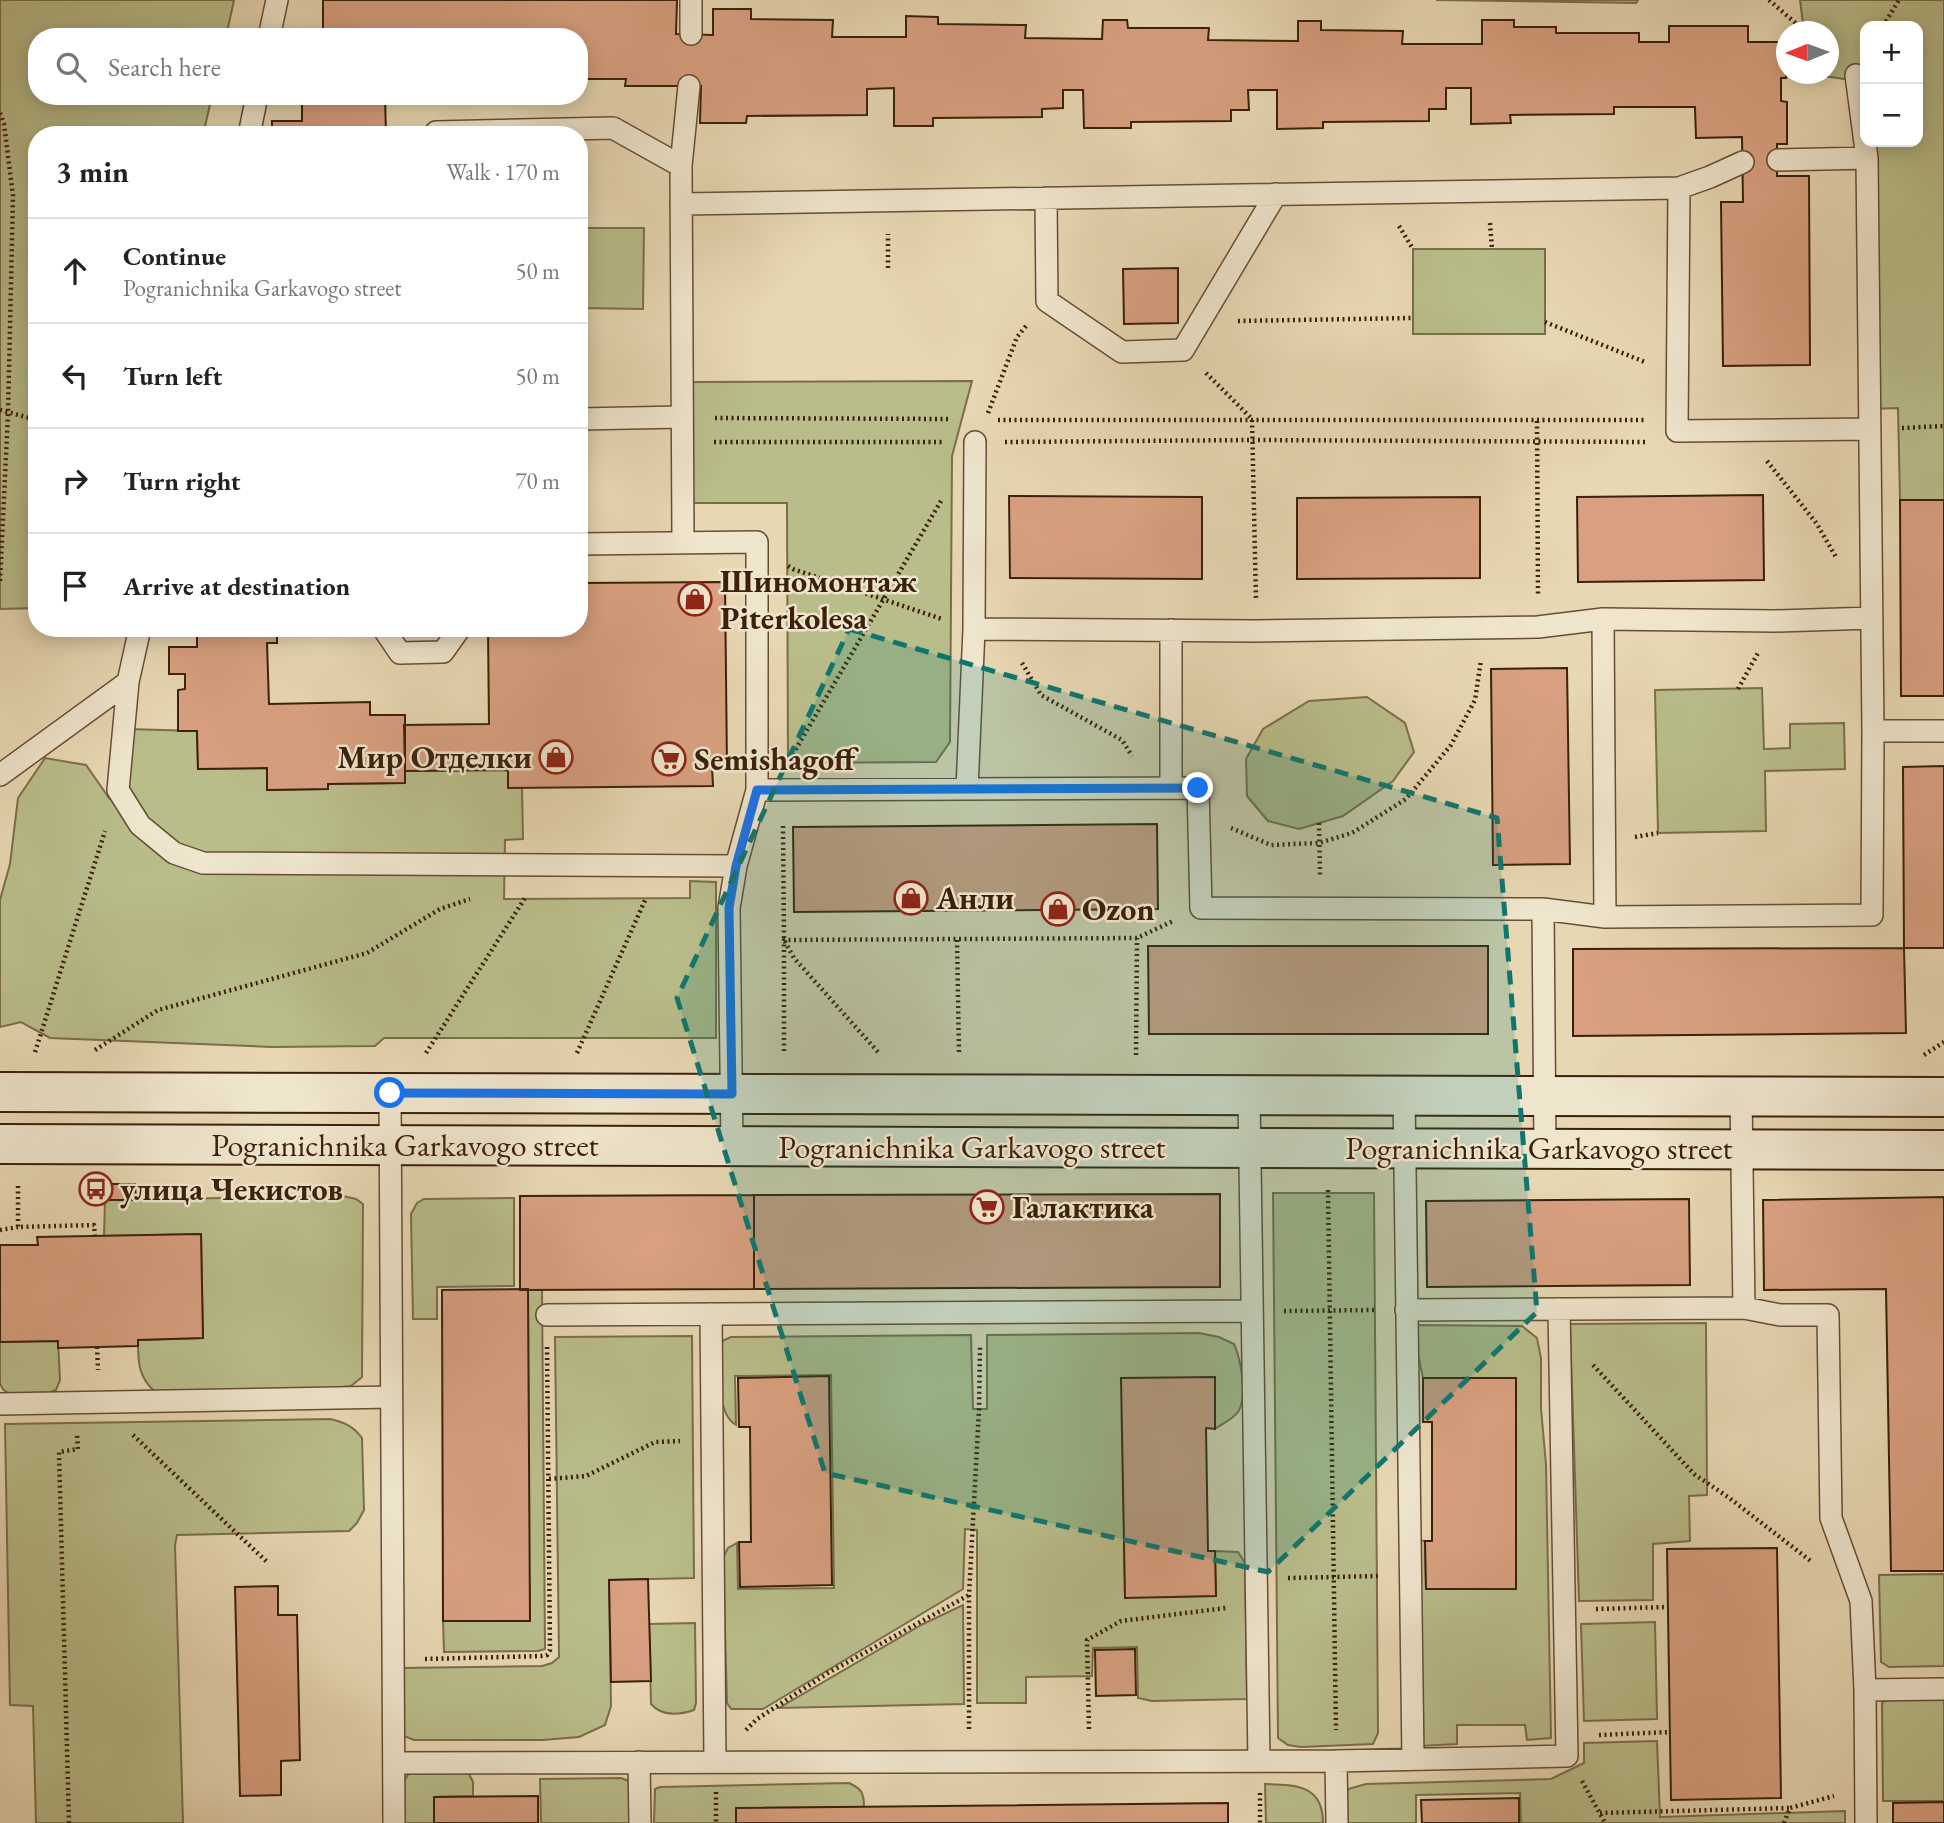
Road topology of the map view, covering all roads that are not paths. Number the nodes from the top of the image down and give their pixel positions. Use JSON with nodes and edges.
{"nodes":[{"id":1,"x":277,"y":0,"type":"edge"},
{"id":2,"x":691,"y":0,"type":"edge"},
{"id":3,"x":272,"y":28,"type":"edge"},
{"id":4,"x":691,"y":34,"type":"dead end"},
{"id":5,"x":1856,"y":75,"type":"dead end"},
{"id":6,"x":689,"y":86,"type":"dead end"},
{"id":7,"x":255,"y":105,"type":"edge"},
{"id":8,"x":250,"y":126,"type":"edge"},
{"id":9,"x":588,"y":129,"type":"edge"},
{"id":10,"x":1867,"y":158,"type":"junction"},
{"id":11,"x":1778,"y":160,"type":"dead end"},
{"id":12,"x":1742,"y":162,"type":"dead end"},
{"id":13,"x":681,"y":166,"type":"junction"},
{"id":14,"x":1679,"y":188,"type":"junction"},
{"id":15,"x":1276,"y":194,"type":"junction"},
{"id":16,"x":1046,"y":198,"type":"junction"},
{"id":17,"x":681,"y":204,"type":"junction"},
{"id":18,"x":682,"y":417,"type":"junction"},
{"id":19,"x":588,"y":419,"type":"edge"},
{"id":20,"x":1870,"y":429,"type":"junction"},
{"id":21,"x":975,"y":442,"type":"road end"},
{"id":22,"x":683,"y":543,"type":"junction"},
{"id":23,"x":588,"y":544,"type":"edge"},
{"id":24,"x":1872,"y":618,"type":"junction"},
{"id":25,"x":1603,"y":619,"type":"junction"},
{"id":26,"x":974,"y":629,"type":"junction"},
{"id":27,"x":1171,"y":630,"type":"junction"},
{"id":28,"x":138,"y":637,"type":"edge"},
{"id":29,"x":389,"y":637,"type":"edge"},
{"id":30,"x":454,"y":637,"type":"edge"},
{"id":31,"x":128,"y":682,"type":"junction"},
{"id":32,"x":1873,"y":731,"type":"junction"},
{"id":33,"x":1944,"y":731,"type":"edge"},
{"id":34,"x":0,"y":775,"type":"edge"},
{"id":35,"x":1162,"y":788,"type":"junction"},
{"id":36,"x":967,"y":789,"type":"junction"},
{"id":37,"x":757,"y":790,"type":"junction"},
{"id":38,"x":736,"y":866,"type":"junction"},
{"id":39,"x":1543,"y":909,"type":"junction"},
{"id":40,"x":1605,"y":917,"type":"junction"},
{"id":41,"x":0,"y":1092,"type":"edge"},
{"id":42,"x":390,"y":1093,"type":"junction"},
{"id":43,"x":732,"y":1094,"type":"junction"},
{"id":44,"x":1249,"y":1096,"type":"junction"},
{"id":45,"x":1404,"y":1096,"type":"junction"},
{"id":46,"x":1545,"y":1096,"type":"junction"},
{"id":47,"x":1741,"y":1097,"type":"junction"},
{"id":48,"x":1944,"y":1097,"type":"edge"},
{"id":49,"x":0,"y":1144,"type":"edge"},
{"id":50,"x":389,"y":1145,"type":"junction"},
{"id":51,"x":732,"y":1146,"type":"junction"},
{"id":52,"x":1249,"y":1148,"type":"junction"},
{"id":53,"x":1403,"y":1148,"type":"junction"},
{"id":54,"x":1545,"y":1149,"type":"junction"},
{"id":55,"x":1743,"y":1149,"type":"junction"},
{"id":56,"x":1944,"y":1150,"type":"edge"},
{"id":57,"x":1744,"y":1308,"type":"junction"},
{"id":58,"x":1559,"y":1309,"type":"junction"},
{"id":59,"x":1406,"y":1310,"type":"junction"},
{"id":60,"x":1251,"y":1311,"type":"junction"},
{"id":61,"x":711,"y":1314,"type":"junction"},
{"id":62,"x":547,"y":1315,"type":"road end"},
{"id":63,"x":391,"y":1397,"type":"junction"},
{"id":64,"x":0,"y":1404,"type":"edge"},
{"id":65,"x":1944,"y":1689,"type":"edge"},
{"id":66,"x":1865,"y":1690,"type":"junction"},
{"id":67,"x":1413,"y":1759,"type":"junction"},
{"id":68,"x":1259,"y":1761,"type":"junction"},
{"id":69,"x":1336,"y":1761,"type":"junction"},
{"id":70,"x":639,"y":1762,"type":"junction"},
{"id":71,"x":715,"y":1762,"type":"junction"},
{"id":72,"x":394,"y":1763,"type":"junction"},
{"id":73,"x":394,"y":1823,"type":"edge"},
{"id":74,"x":640,"y":1823,"type":"edge"},
{"id":75,"x":1337,"y":1823,"type":"edge"},
{"id":76,"x":1866,"y":1823,"type":"edge"}],
"edges":[{"from":1,"to":3,"type":"lane"},
{"from":2,"to":4,"type":"lane"},
{"from":5,"to":10,"type":"lane"},
{"from":6,"to":13,"type":"lane"},
{"from":7,"to":8,"type":"lane"},
{"from":9,"to":13,"type":"lane"},
{"from":10,"to":11,"type":"lane"},
{"from":10,"to":20,"type":"lane"},
{"from":12,"to":14,"type":"lane"},
{"from":13,"to":17,"type":"lane"},
{"from":14,"to":15,"type":"lane"},
{"from":14,"to":20,"type":"lane"},
{"from":15,"to":16,"type":"lane"},
{"from":15,"to":16,"type":"lane"},
{"from":16,"to":17,"type":"lane"},
{"from":17,"to":18,"type":"lane"},
{"from":18,"to":19,"type":"lane"},
{"from":18,"to":22,"type":"lane"},
{"from":20,"to":24,"type":"lane"},
{"from":21,"to":26,"type":"lane"},
{"from":22,"to":23,"type":"lane"},
{"from":22,"to":37,"type":"lane"},
{"from":24,"to":25,"type":"lane"},
{"from":24,"to":32,"type":"lane"},
{"from":25,"to":27,"type":"lane"},
{"from":25,"to":40,"type":"lane"},
{"from":26,"to":27,"type":"lane"},
{"from":26,"to":36,"type":"lane"},
{"from":27,"to":35,"type":"lane"},
{"from":28,"to":31,"type":"lane"},
{"from":29,"to":30,"type":"lane"},
{"from":31,"to":34,"type":"lane"},
{"from":31,"to":38,"type":"lane"},
{"from":32,"to":33,"type":"lane"},
{"from":32,"to":40,"type":"lane"},
{"from":35,"to":36,"type":"lane"},
{"from":35,"to":39,"type":"lane"},
{"from":36,"to":37,"type":"lane"},
{"from":37,"to":38,"type":"lane"},
{"from":38,"to":43,"type":"lane"},
{"from":39,"to":40,"type":"lane"},
{"from":39,"to":46,"type":"lane"},
{"from":41,"to":42,"type":"street","name":"Pogranichnika Garkavogo street"},
{"from":42,"to":43,"type":"street","name":"Pogranichnika Garkavogo street"},
{"from":42,"to":50,"type":"lane"},
{"from":43,"to":44,"type":"street","name":"Pogranichnika Garkavogo street"},
{"from":43,"to":51,"type":"lane"},
{"from":44,"to":45,"type":"street","name":"Pogranichnika Garkavogo street"},
{"from":44,"to":52,"type":"lane"},
{"from":45,"to":46,"type":"street","name":"Pogranichnika Garkavogo street"},
{"from":45,"to":53,"type":"lane"},
{"from":46,"to":47,"type":"street","name":"Pogranichnika Garkavogo street"},
{"from":46,"to":54,"type":"lane"},
{"from":47,"to":48,"type":"street","name":"Pogranichnika Garkavogo street"},
{"from":47,"to":55,"type":"lane"},
{"from":49,"to":50,"type":"street","name":"Pogranichnika Garkavogo street"},
{"from":50,"to":51,"type":"street","name":"Pogranichnika Garkavogo street"},
{"from":50,"to":63,"type":"lane"},
{"from":51,"to":52,"type":"street","name":"Pogranichnika Garkavogo street"},
{"from":52,"to":53,"type":"street","name":"Pogranichnika Garkavogo street"},
{"from":52,"to":60,"type":"lane"},
{"from":53,"to":54,"type":"street","name":"Pogranichnika Garkavogo street"},
{"from":53,"to":59,"type":"lane"},
{"from":54,"to":55,"type":"street","name":"Pogranichnika Garkavogo street"},
{"from":55,"to":56,"type":"street","name":"Pogranichnika Garkavogo street"},
{"from":55,"to":57,"type":"lane"},
{"from":57,"to":58,"type":"lane"},
{"from":57,"to":66,"type":"lane"},
{"from":58,"to":59,"type":"lane"},
{"from":58,"to":67,"type":"lane"},
{"from":59,"to":67,"type":"lane"},
{"from":60,"to":61,"type":"lane"},
{"from":60,"to":68,"type":"lane"},
{"from":61,"to":62,"type":"lane"},
{"from":61,"to":71,"type":"lane"},
{"from":63,"to":64,"type":"lane"},
{"from":63,"to":72,"type":"lane"},
{"from":65,"to":66,"type":"lane"},
{"from":66,"to":76,"type":"lane"},
{"from":67,"to":69,"type":"lane"},
{"from":68,"to":69,"type":"lane"},
{"from":68,"to":71,"type":"lane"},
{"from":69,"to":75,"type":"lane"},
{"from":70,"to":71,"type":"lane"},
{"from":70,"to":72,"type":"lane"},
{"from":70,"to":74,"type":"lane"},
{"from":72,"to":73,"type":"lane"}]}
